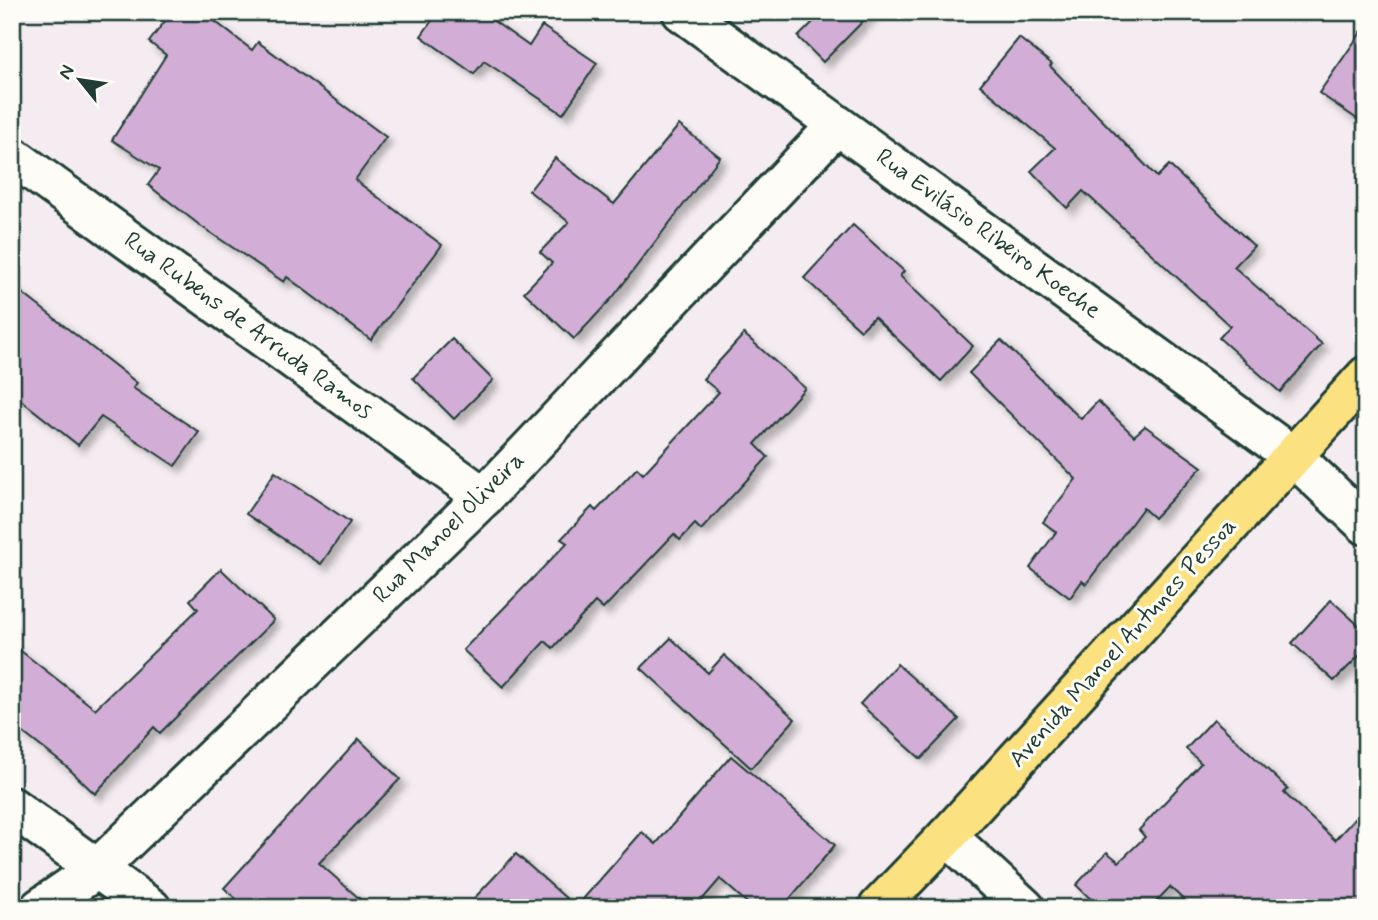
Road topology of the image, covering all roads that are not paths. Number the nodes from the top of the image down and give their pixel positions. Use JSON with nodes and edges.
{"nodes":[{"id":1,"x":682,"y":12,"type":"edge"},
{"id":2,"x":837,"y":125,"type":"junction"},
{"id":3,"x":12,"y":156,"type":"edge"},
{"id":4,"x":1366,"y":376,"type":"edge"},
{"id":5,"x":1294,"y":457,"type":"junction"},
{"id":6,"x":484,"y":497,"type":"junction"},
{"id":7,"x":1366,"y":525,"type":"edge"},
{"id":8,"x":12,"y":807,"type":"edge"},
{"id":9,"x":947,"y":836,"type":"junction"},
{"id":10,"x":97,"y":869,"type":"junction"},
{"id":11,"x":40,"y":908,"type":"edge"},
{"id":12,"x":151,"y":908,"type":"edge"},
{"id":13,"x":878,"y":908,"type":"edge"},
{"id":14,"x":1025,"y":908,"type":"edge"}],
"edges":[{"from":1,"to":2,"type":"street","name":"Rua Evilásio Ribeiro Koeche"},
{"from":2,"to":5,"type":"street","name":"Rua Evilásio Ribeiro Koeche"},
{"from":2,"to":6,"type":"street","name":"Rua Manoel Oliveira"},
{"from":3,"to":6,"type":"street","name":"Rua Rubens de Arruda Ramos"},
{"from":4,"to":5,"type":"main road","name":"Avenida Manoel Antunes Pessoa"},
{"from":5,"to":7,"type":"street","name":"Rua Evilásio Ribeiro Koeche"},
{"from":5,"to":9,"type":"main road","name":"Avenida Manoel Antunes Pessoa"},
{"from":6,"to":10,"type":"street","name":"Rua Manoel Oliveira"},
{"from":8,"to":10,"type":"street"},
{"from":9,"to":13,"type":"main road","name":"Avenida Manoel Antunes Pessoa"},
{"from":9,"to":14,"type":"street"},
{"from":10,"to":11,"type":"street","name":"Rua Manoel Oliveira"},
{"from":10,"to":12,"type":"street"}]}
